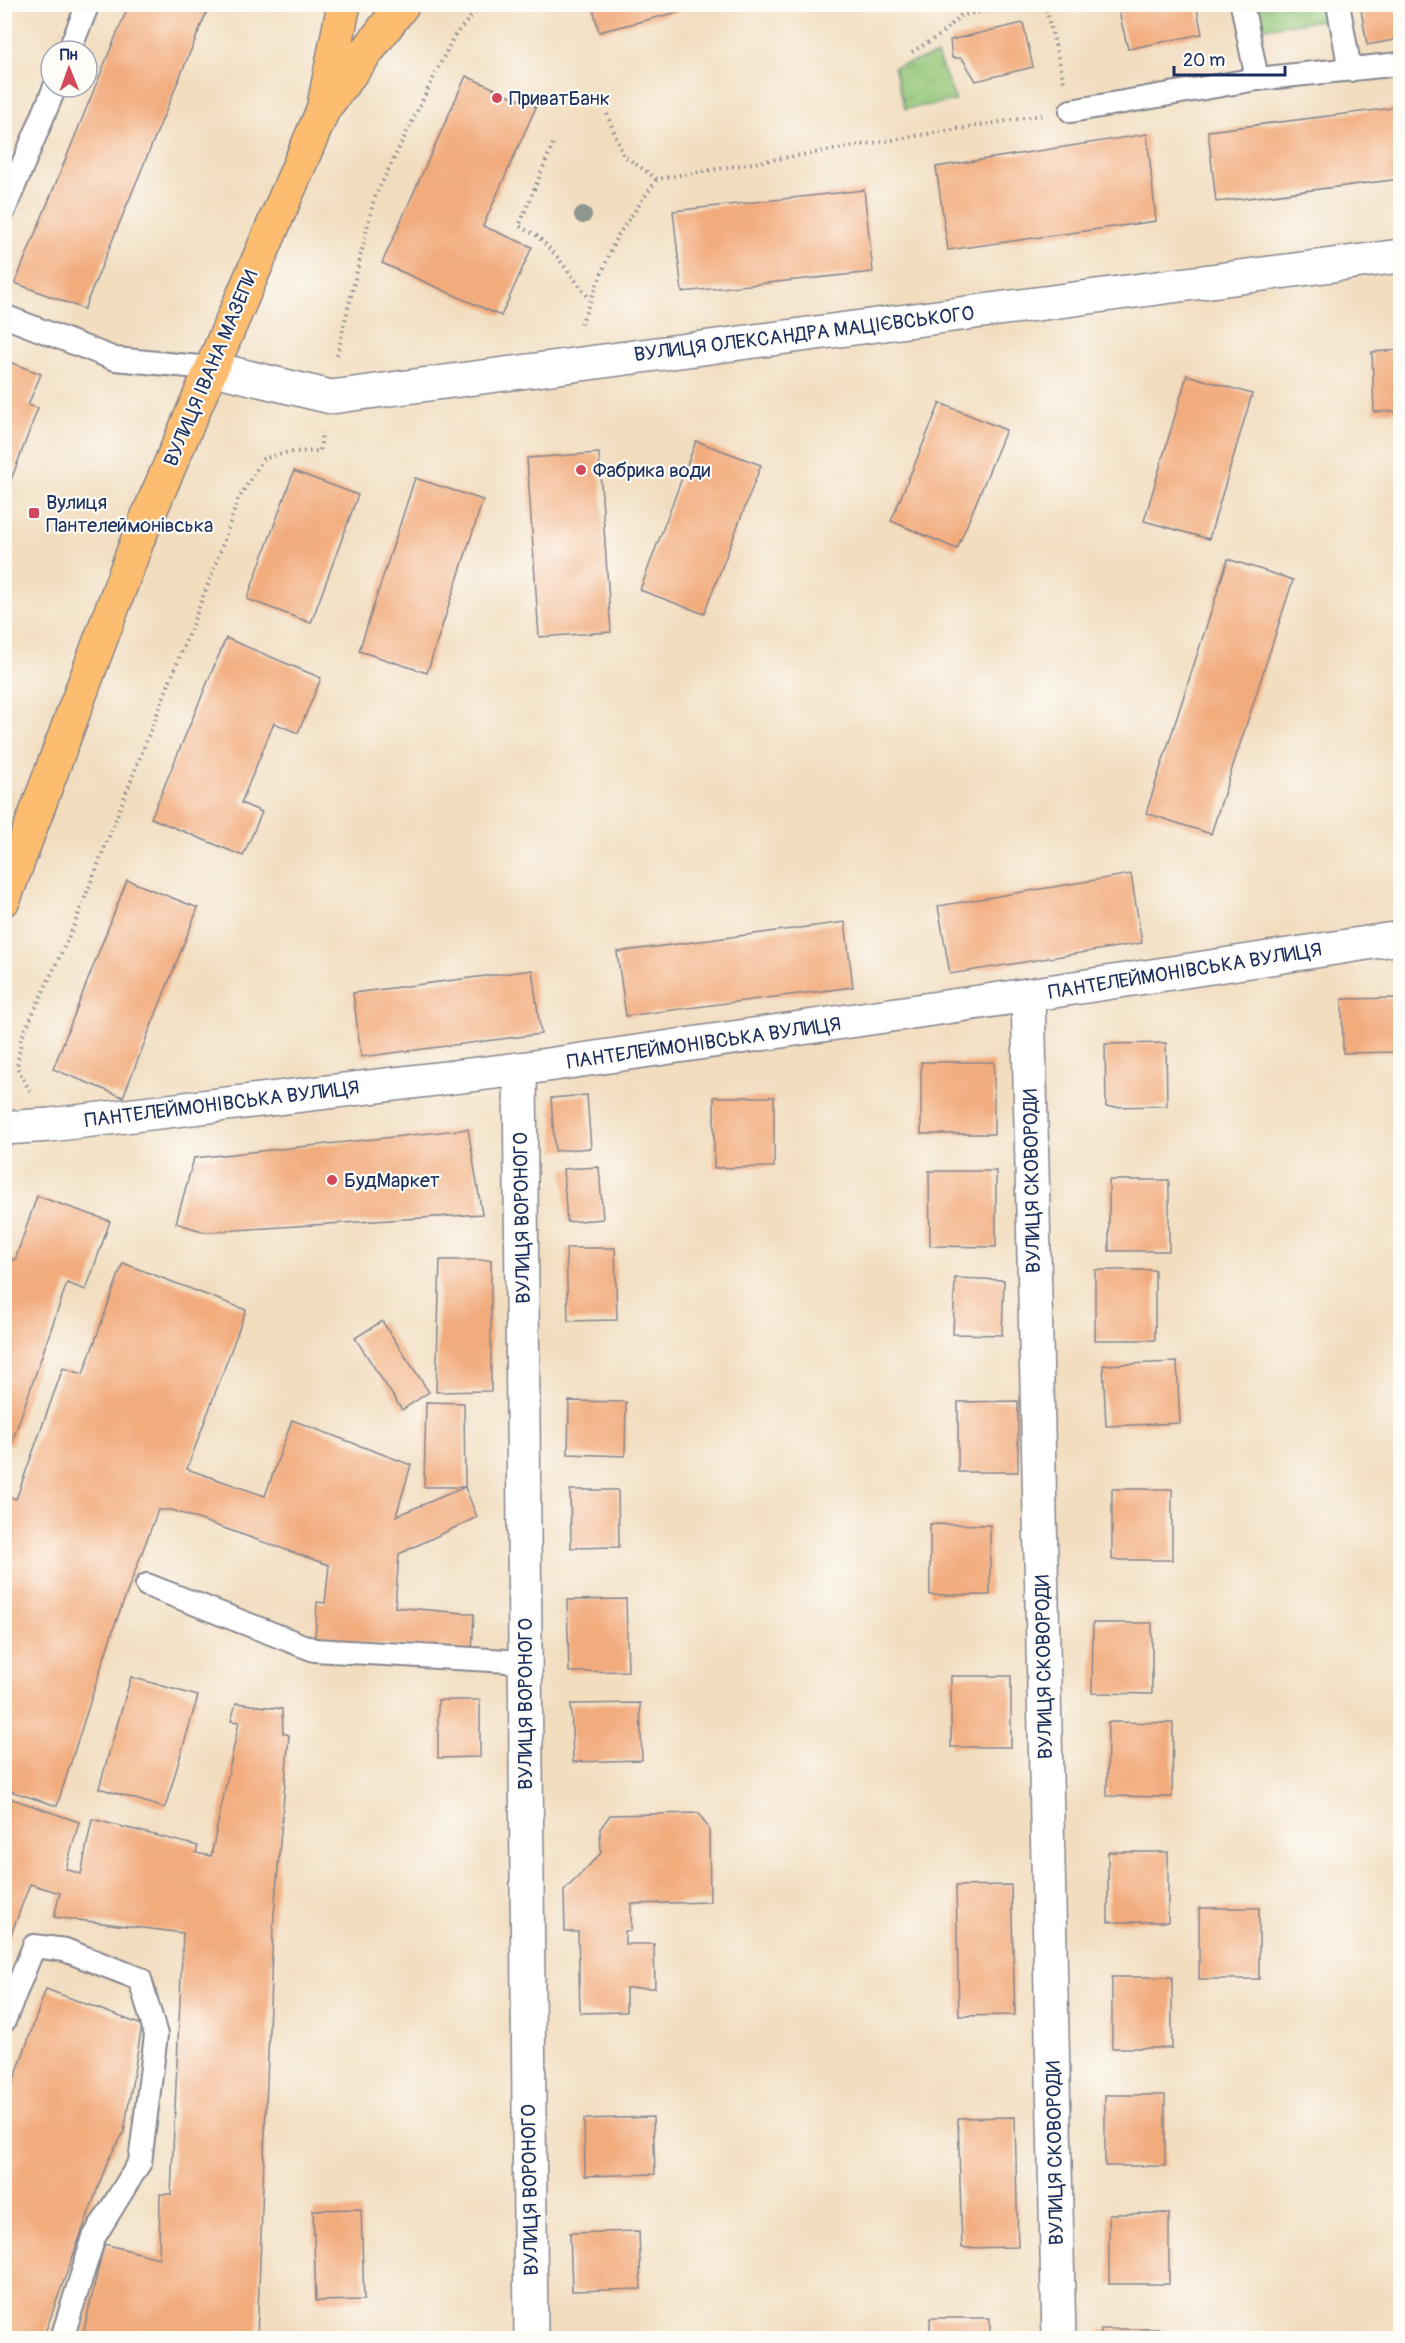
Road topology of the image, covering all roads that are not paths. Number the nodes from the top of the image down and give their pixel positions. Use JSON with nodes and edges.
{"nodes":[{"id":1,"x":88,"y":4,"type":"edge"},
{"id":2,"x":345,"y":4,"type":"edge"},
{"id":3,"x":403,"y":4,"type":"edge"},
{"id":4,"x":1242,"y":4,"type":"edge"},
{"id":5,"x":1338,"y":4,"type":"edge"},
{"id":6,"x":74,"y":39,"type":"edge"},
{"id":7,"x":1401,"y":64,"type":"edge"},
{"id":8,"x":1350,"y":70,"type":"junction"},
{"id":9,"x":1257,"y":79,"type":"junction"},
{"id":10,"x":50,"y":99,"type":"edge"},
{"id":11,"x":322,"y":110,"type":"junction"},
{"id":12,"x":1071,"y":111,"type":"road end"},
{"id":13,"x":4,"y":210,"type":"edge"},
{"id":14,"x":1401,"y":256,"type":"edge"},
{"id":15,"x":4,"y":316,"type":"edge"},
{"id":16,"x":210,"y":368,"type":"junction"},
{"id":17,"x":4,"y":898,"type":"edge"},
{"id":18,"x":1401,"y":938,"type":"edge"},
{"id":19,"x":1028,"y":995,"type":"junction"},
{"id":20,"x":520,"y":1069,"type":"junction"},
{"id":21,"x":4,"y":1128,"type":"edge"},
{"id":22,"x":147,"y":1585,"type":"dead end"},
{"id":23,"x":526,"y":1662,"type":"junction"},
{"id":24,"x":4,"y":2021,"type":"edge"},
{"id":25,"x":62,"y":2338,"type":"edge"},
{"id":26,"x":531,"y":2338,"type":"edge"},
{"id":27,"x":1059,"y":2338,"type":"edge"}],
"edges":[{"from":1,"to":6,"type":"lane"},
{"from":2,"to":11,"type":"main road","name":"ВУЛИЦЯ ІВАНА МАЗЕПИ"},
{"from":3,"to":11,"type":"main road","name":"ВУЛИЦЯ ІВАНА МАЗЕПИ"},
{"from":4,"to":9,"type":"lane"},
{"from":5,"to":8,"type":"lane"},
{"from":7,"to":8,"type":"lane"},
{"from":8,"to":9,"type":"lane"},
{"from":9,"to":12,"type":"lane"},
{"from":10,"to":13,"type":"lane"},
{"from":11,"to":16,"type":"main road","name":"ВУЛИЦЯ ІВАНА МАЗЕПИ"},
{"from":14,"to":16,"type":"street","name":"ВУЛИЦЯ ОЛЕКСАНДРА МАЦІЄВСЬКОГО"},
{"from":15,"to":16,"type":"lane"},
{"from":16,"to":17,"type":"main road","name":"ВУЛИЦЯ ІВАНА МАЗЕПИ"},
{"from":18,"to":19,"type":"street","name":"ПАНТЕЛЕЙМОНІВСЬКА ВУЛИЦЯ"},
{"from":19,"to":20,"type":"street","name":"ПАНТЕЛЕЙМОНІВСЬКА ВУЛИЦЯ"},
{"from":19,"to":27,"type":"street","name":"ВУЛИЦЯ СКОВОРОДИ"},
{"from":20,"to":21,"type":"street","name":"ПАНТЕЛЕЙМОНІВСЬКА ВУЛИЦЯ"},
{"from":20,"to":23,"type":"street","name":"ВУЛИЦЯ ВОРОНОГО"},
{"from":22,"to":23,"type":"lane"},
{"from":23,"to":26,"type":"street","name":"ВУЛИЦЯ ВОРОНОГО"},
{"from":24,"to":25,"type":"lane"}]}
